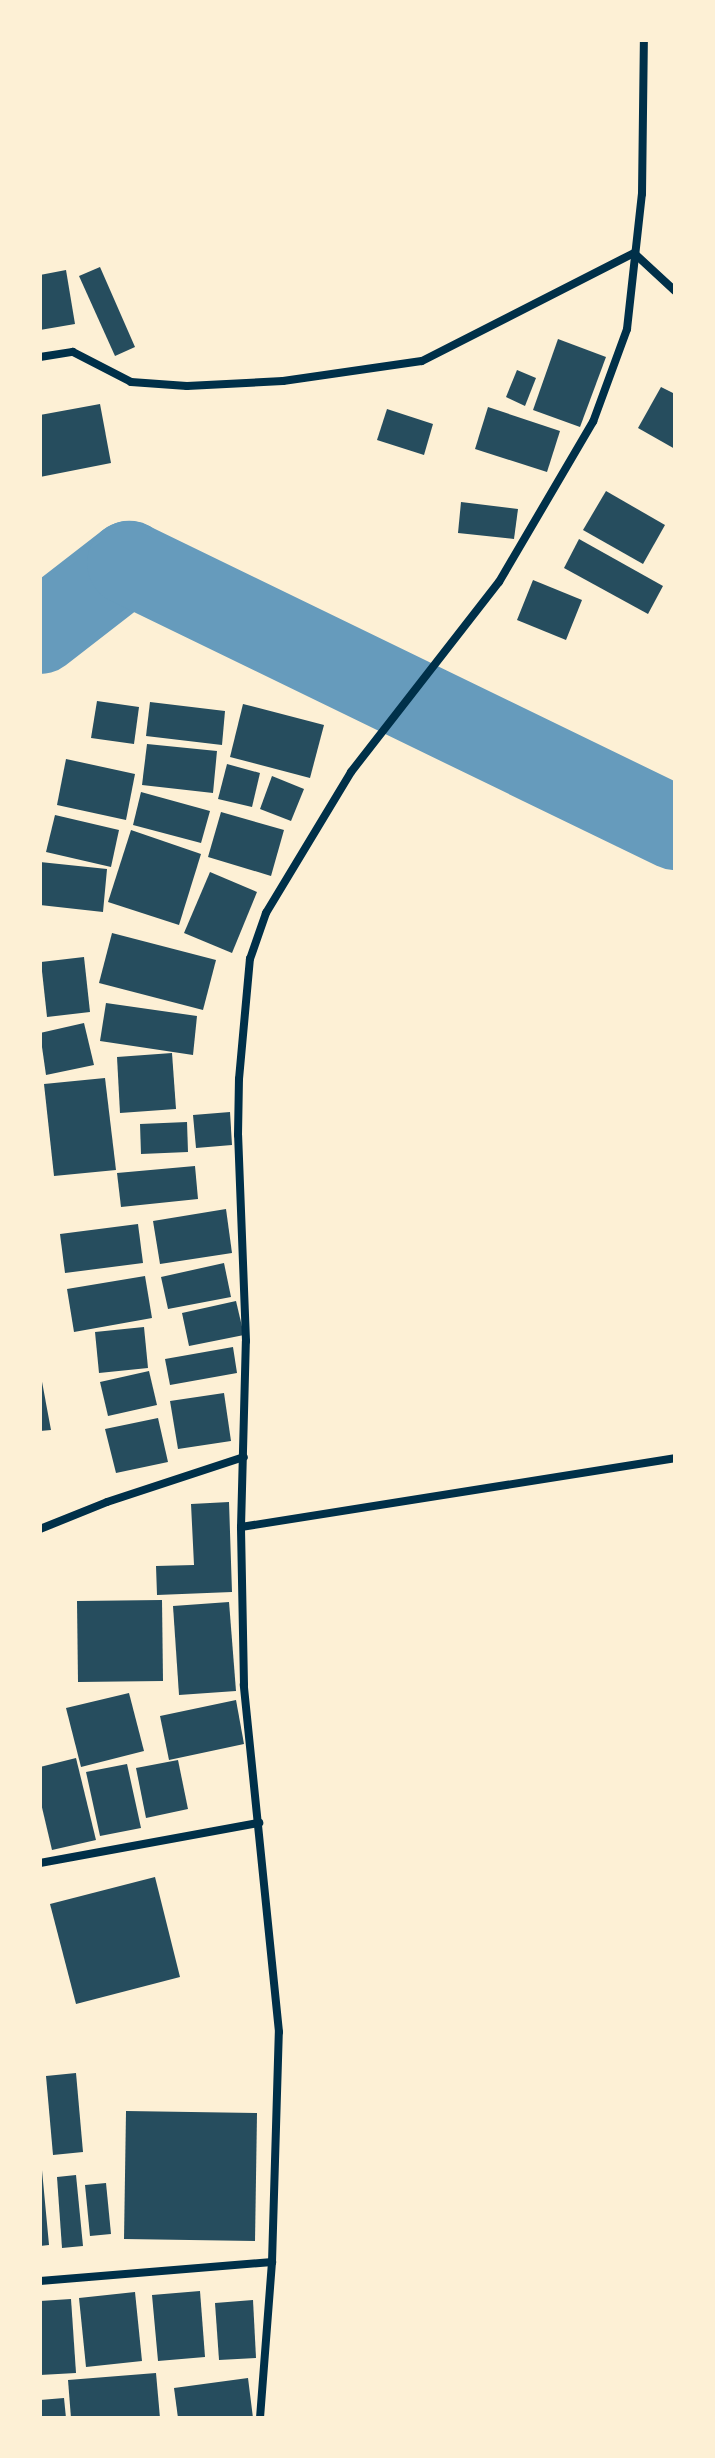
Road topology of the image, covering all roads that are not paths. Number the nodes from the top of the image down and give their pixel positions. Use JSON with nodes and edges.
{"nodes":[{"id":1,"x":644,"y":40,"type":"edge"},
{"id":2,"x":634,"y":253,"type":"junction"},
{"id":3,"x":675,"y":291,"type":"edge"},
{"id":4,"x":40,"y":357,"type":"edge"},
{"id":5,"x":244,"y":1457,"type":"junction"},
{"id":6,"x":675,"y":1458,"type":"edge"},
{"id":7,"x":241,"y":1527,"type":"junction"},
{"id":8,"x":40,"y":1529,"type":"edge"},
{"id":9,"x":259,"y":1823,"type":"junction"},
{"id":10,"x":40,"y":1863,"type":"edge"},
{"id":11,"x":272,"y":2262,"type":"junction"},
{"id":12,"x":40,"y":2281,"type":"edge"},
{"id":13,"x":260,"y":2418,"type":"edge"}],
"edges":[{"from":1,"to":2,"type":"street"},
{"from":2,"to":3,"type":"street"},
{"from":2,"to":4,"type":"street"},
{"from":2,"to":5,"type":"street"},
{"from":5,"to":7,"type":"street"},
{"from":5,"to":8,"type":"street"},
{"from":6,"to":7,"type":"street"},
{"from":7,"to":9,"type":"street"},
{"from":9,"to":10,"type":"street"},
{"from":9,"to":11,"type":"street"},
{"from":11,"to":12,"type":"street"},
{"from":11,"to":13,"type":"street"}]}
